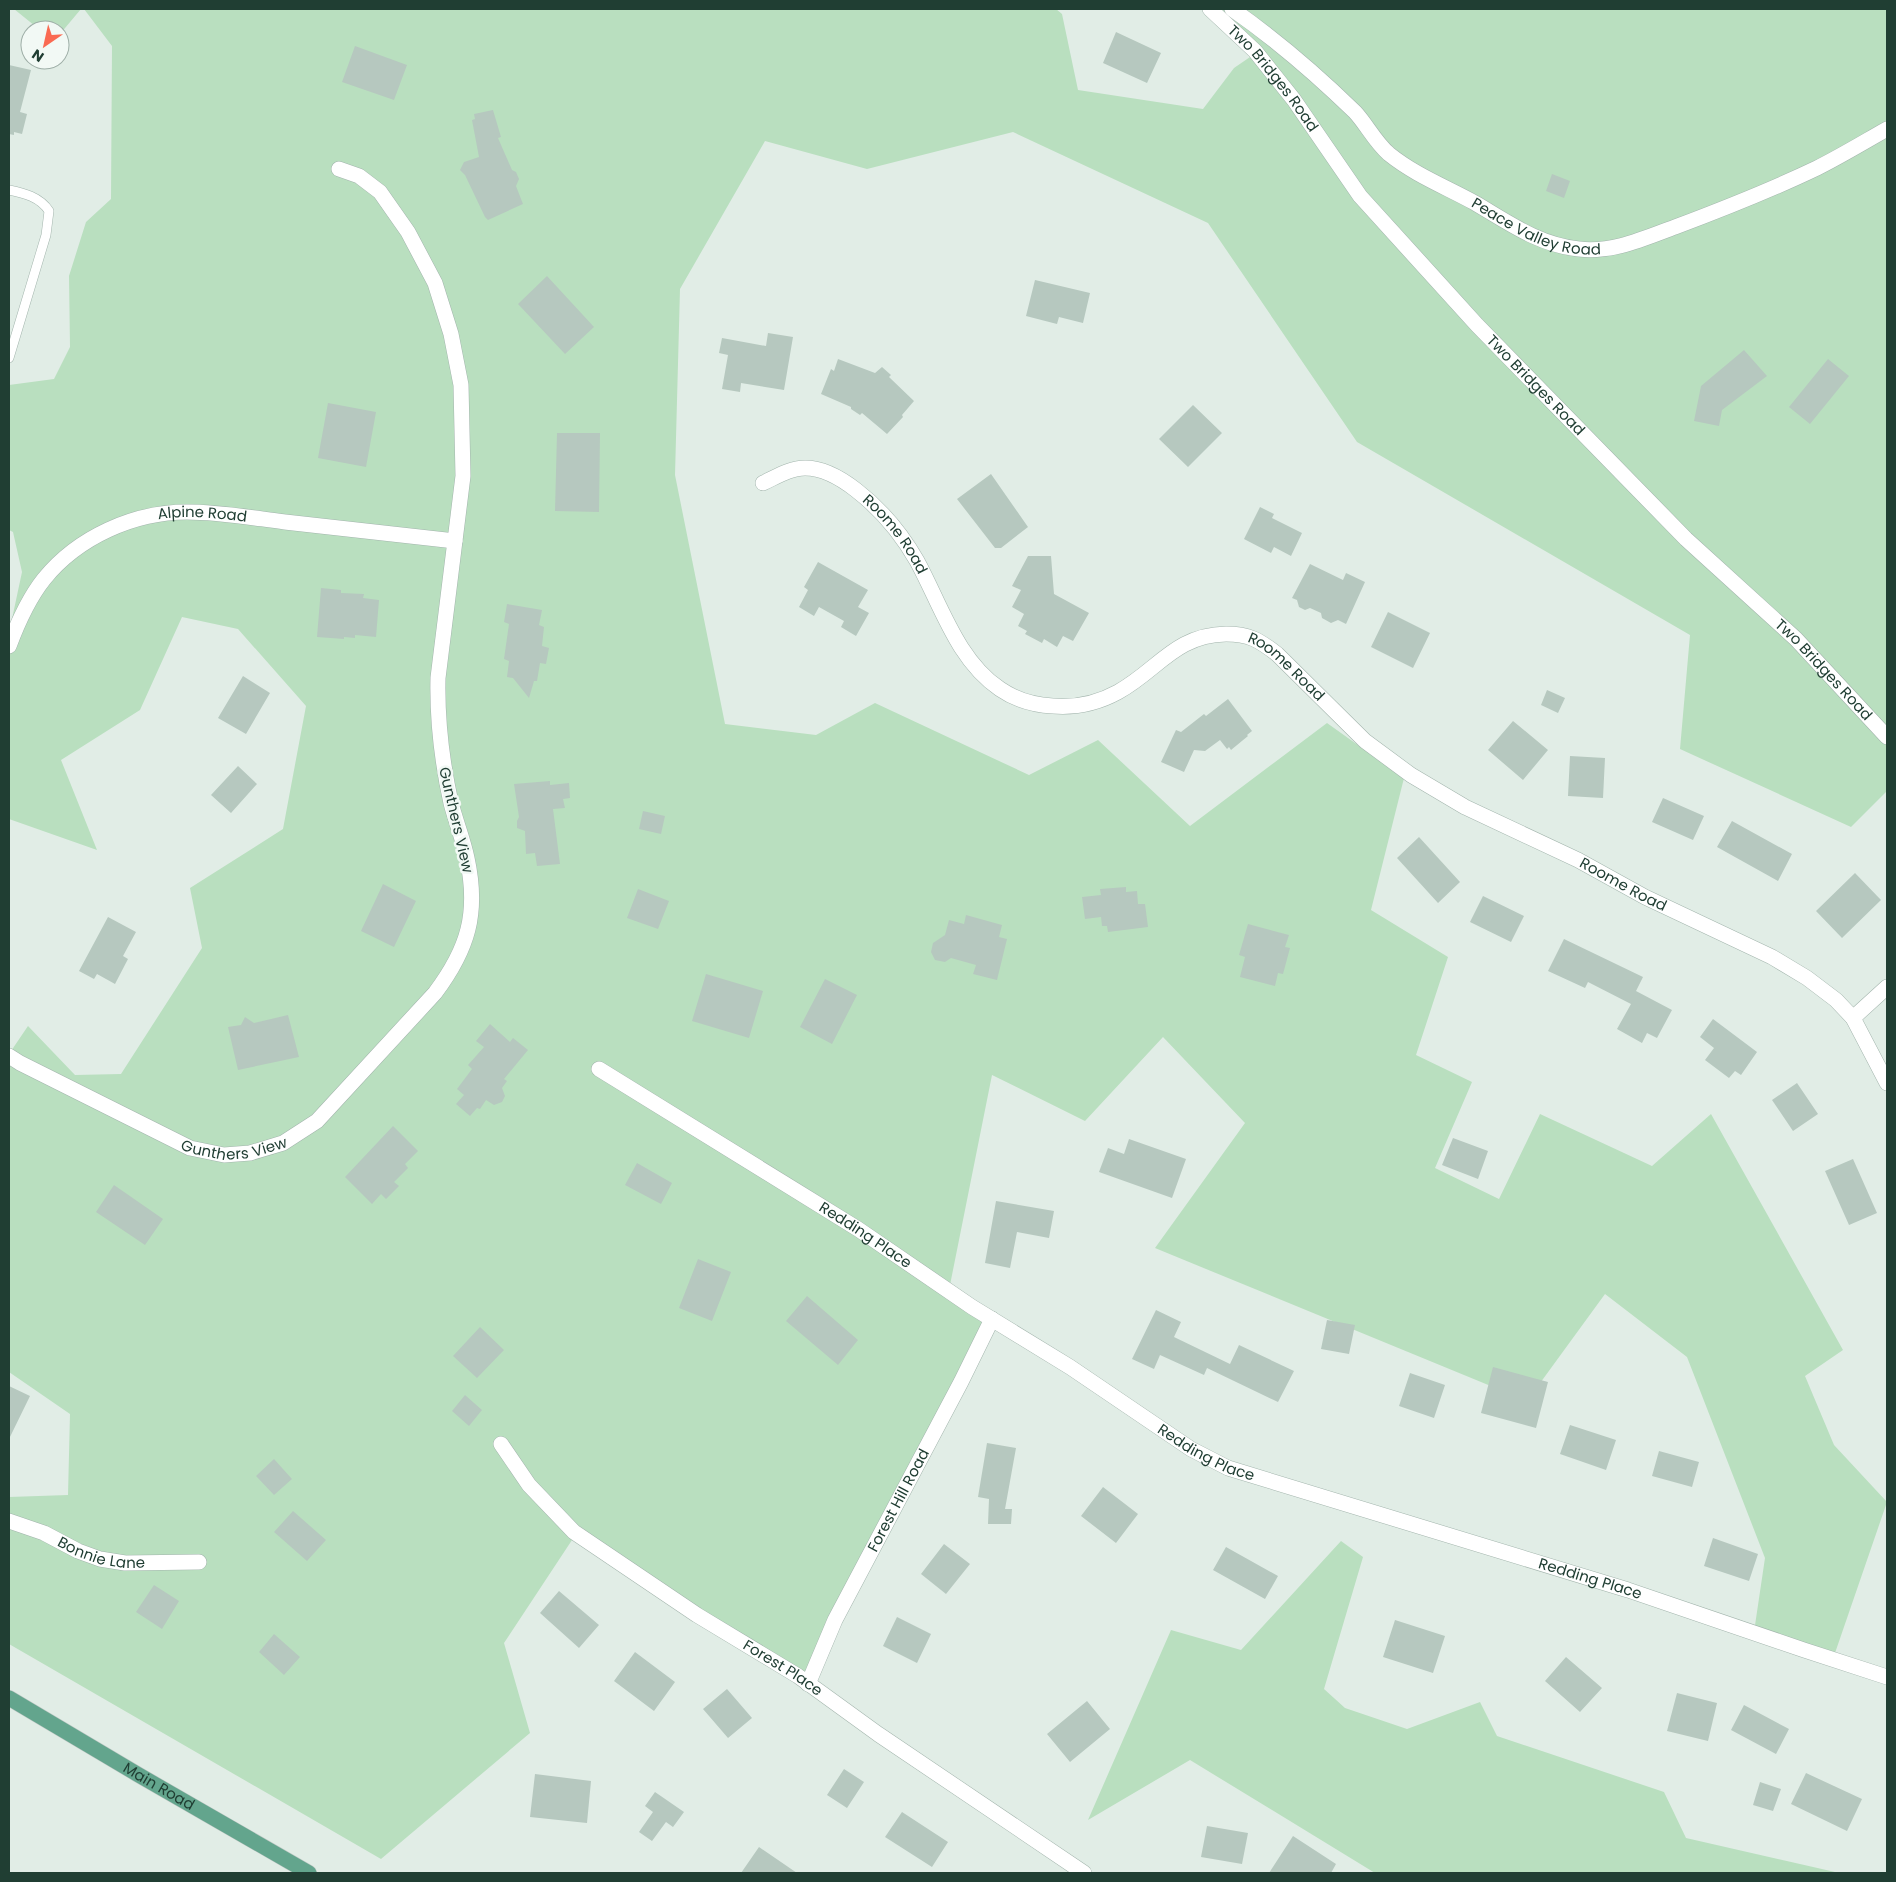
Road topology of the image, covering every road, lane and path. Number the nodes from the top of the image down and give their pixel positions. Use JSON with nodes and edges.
{"nodes":[{"id":1,"x":1210,"y":9,"type":"edge"},
{"id":2,"x":1232,"y":9,"type":"edge"},
{"id":3,"x":1887,"y":128,"type":"edge"},
{"id":4,"x":339,"y":169,"type":"dead end"},
{"id":5,"x":9,"y":190,"type":"edge"},
{"id":6,"x":9,"y":358,"type":"edge"},
{"id":7,"x":763,"y":482,"type":"dead end"},
{"id":8,"x":455,"y":541,"type":"junction"},
{"id":9,"x":9,"y":646,"type":"edge"},
{"id":10,"x":1887,"y":737,"type":"edge"},
{"id":11,"x":1887,"y":987,"type":"edge"},
{"id":12,"x":1853,"y":1018,"type":"junction"},
{"id":13,"x":9,"y":1056,"type":"edge"},
{"id":14,"x":599,"y":1069,"type":"dead end"},
{"id":15,"x":1887,"y":1083,"type":"edge"},
{"id":16,"x":992,"y":1319,"type":"junction"},
{"id":17,"x":501,"y":1444,"type":"dead end"},
{"id":18,"x":9,"y":1521,"type":"edge"},
{"id":19,"x":199,"y":1562,"type":"dead end"},
{"id":20,"x":1887,"y":1677,"type":"edge"},
{"id":21,"x":808,"y":1684,"type":"junction"},
{"id":22,"x":9,"y":1698,"type":"edge"},
{"id":23,"x":309,"y":1873,"type":"edge"},
{"id":24,"x":1084,"y":1873,"type":"edge"}],
"edges":[{"from":1,"to":10,"type":"street","name":"Two Bridges Road"},
{"from":2,"to":3,"type":"street","name":"Peace Valley Road"},
{"from":4,"to":8,"type":"street","name":"Gunthers View"},
{"from":5,"to":6,"type":"lane"},
{"from":7,"to":12,"type":"street","name":"Roome Road"},
{"from":8,"to":9,"type":"street","name":"Alpine Road"},
{"from":8,"to":13,"type":"street","name":"Gunthers View"},
{"from":11,"to":12,"type":"street"},
{"from":12,"to":15,"type":"street","name":"Roome Road"},
{"from":14,"to":16,"type":"street","name":"Redding Place"},
{"from":16,"to":20,"type":"street","name":"Redding Place"},
{"from":16,"to":21,"type":"street","name":"Forest Hill Road"},
{"from":17,"to":21,"type":"street","name":"Forest Place"},
{"from":18,"to":19,"type":"street","name":"Bonnie Lane"},
{"from":21,"to":24,"type":"street","name":"Forest Place"},
{"from":22,"to":23,"type":"main road","name":"Main Road"}]}
